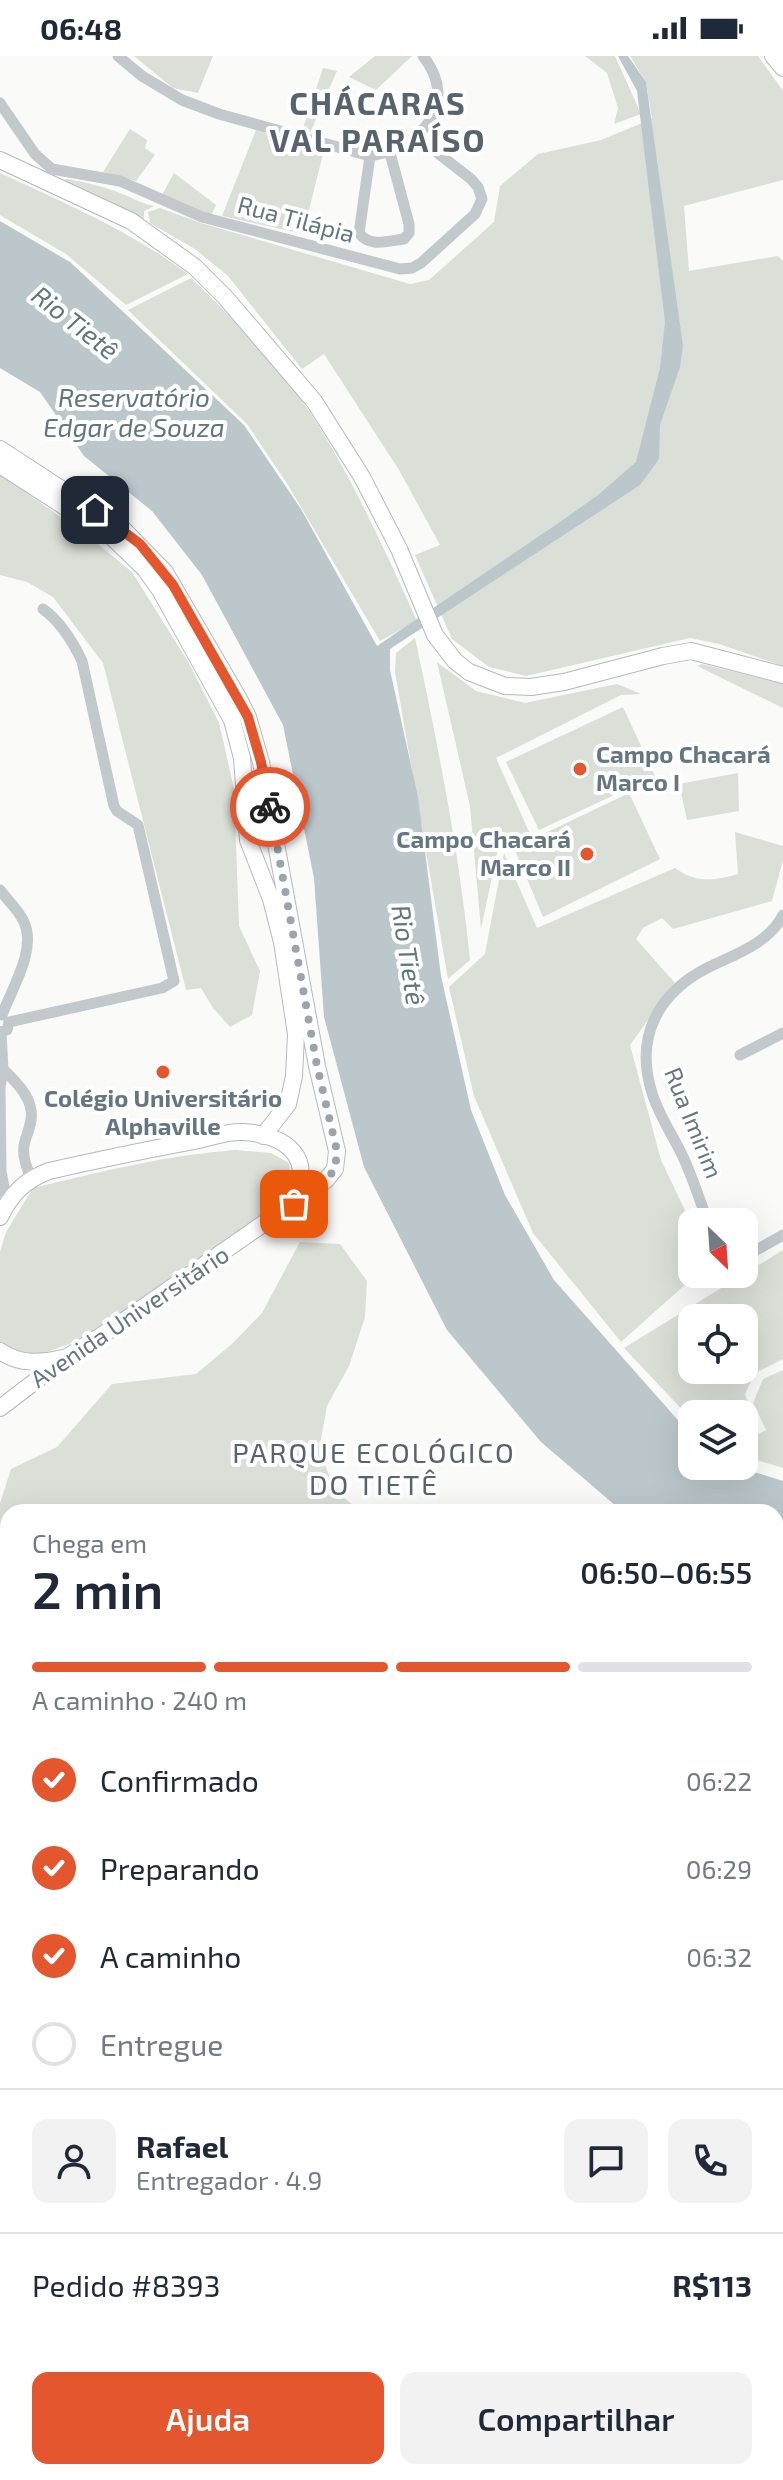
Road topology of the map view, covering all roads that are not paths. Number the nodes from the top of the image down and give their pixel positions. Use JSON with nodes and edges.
{"nodes":[{"id":1,"x":118,"y":56,"type":"edge"},
{"id":2,"x":423,"y":56,"type":"edge"},
{"id":3,"x":773,"y":56,"type":"edge"},
{"id":4,"x":783,"y":68,"type":"edge"},
{"id":5,"x":0,"y":103,"type":"edge"},
{"id":6,"x":6,"y":117,"type":"edge"},
{"id":7,"x":417,"y":137,"type":"junction"},
{"id":8,"x":390,"y":153,"type":"junction"},
{"id":9,"x":370,"y":156,"type":"junction"},
{"id":10,"x":0,"y":160,"type":"edge"},
{"id":11,"x":0,"y":449,"type":"edge"},
{"id":12,"x":0,"y":465,"type":"edge"},
{"id":13,"x":43,"y":609,"type":"dead end"},
{"id":14,"x":783,"y":675,"type":"edge"},
{"id":15,"x":248,"y":840,"type":"junction"},
{"id":16,"x":276,"y":840,"type":"junction"},
{"id":17,"x":0,"y":890,"type":"edge"},
{"id":18,"x":783,"y":915,"type":"edge"},
{"id":19,"x":4,"y":1017,"type":"edge"},
{"id":20,"x":1,"y":1032,"type":"edge"},
{"id":21,"x":783,"y":1033,"type":"edge"},
{"id":22,"x":740,"y":1055,"type":"dead end"},
{"id":23,"x":3,"y":1069,"type":"junction"},
{"id":24,"x":263,"y":1136,"type":"junction"},
{"id":25,"x":24,"y":1157,"type":"junction"},
{"id":26,"x":1,"y":1160,"type":"edge"},
{"id":27,"x":31,"y":1178,"type":"junction"},
{"id":28,"x":703,"y":1208,"type":"edge"},
{"id":29,"x":4,"y":1210,"type":"edge"},
{"id":30,"x":281,"y":1211,"type":"junction"},
{"id":31,"x":783,"y":1235,"type":"edge"},
{"id":32,"x":758,"y":1250,"type":"edge"},
{"id":33,"x":0,"y":1351,"type":"edge"},
{"id":34,"x":67,"y":1357,"type":"junction"},
{"id":35,"x":0,"y":1408,"type":"edge"}],
"edges":[{"from":1,"to":9,"type":"street"},
{"from":2,"to":7,"type":"street"},
{"from":3,"to":4,"type":"main road"},
{"from":5,"to":6,"type":"street","name":"Rua Tilápia"},
{"from":6,"to":7,"type":"street","name":"Rua Tilápia"},
{"from":7,"to":8,"type":"street"},
{"from":8,"to":9,"type":"street"},
{"from":8,"to":9,"type":"street"},
{"from":10,"to":14,"type":"main road"},
{"from":11,"to":16,"type":"main road"},
{"from":12,"to":15,"type":"main road"},
{"from":13,"to":19,"type":"street"},
{"from":15,"to":16,"type":"main road"},
{"from":15,"to":24,"type":"main road"},
{"from":16,"to":30,"type":"main road","name":"Avenida Universitário"},
{"from":17,"to":19,"type":"street"},
{"from":18,"to":28,"type":"street","name":"Rua Imirim"},
{"from":19,"to":20,"type":"street"},
{"from":20,"to":23,"type":"street"},
{"from":21,"to":22,"type":"street"},
{"from":23,"to":25,"type":"street"},
{"from":23,"to":26,"type":"street"},
{"from":24,"to":27,"type":"main road"},
{"from":24,"to":30,"type":"main road"},
{"from":25,"to":26,"type":"street"},
{"from":25,"to":27,"type":"street"},
{"from":26,"to":29,"type":"street"},
{"from":27,"to":29,"type":"main road"},
{"from":30,"to":34,"type":"main road","name":"Avenida Universitário"},
{"from":31,"to":32,"type":"street"},
{"from":33,"to":34,"type":"main road"},
{"from":34,"to":35,"type":"main road","name":"Avenida Universitário"}]}
